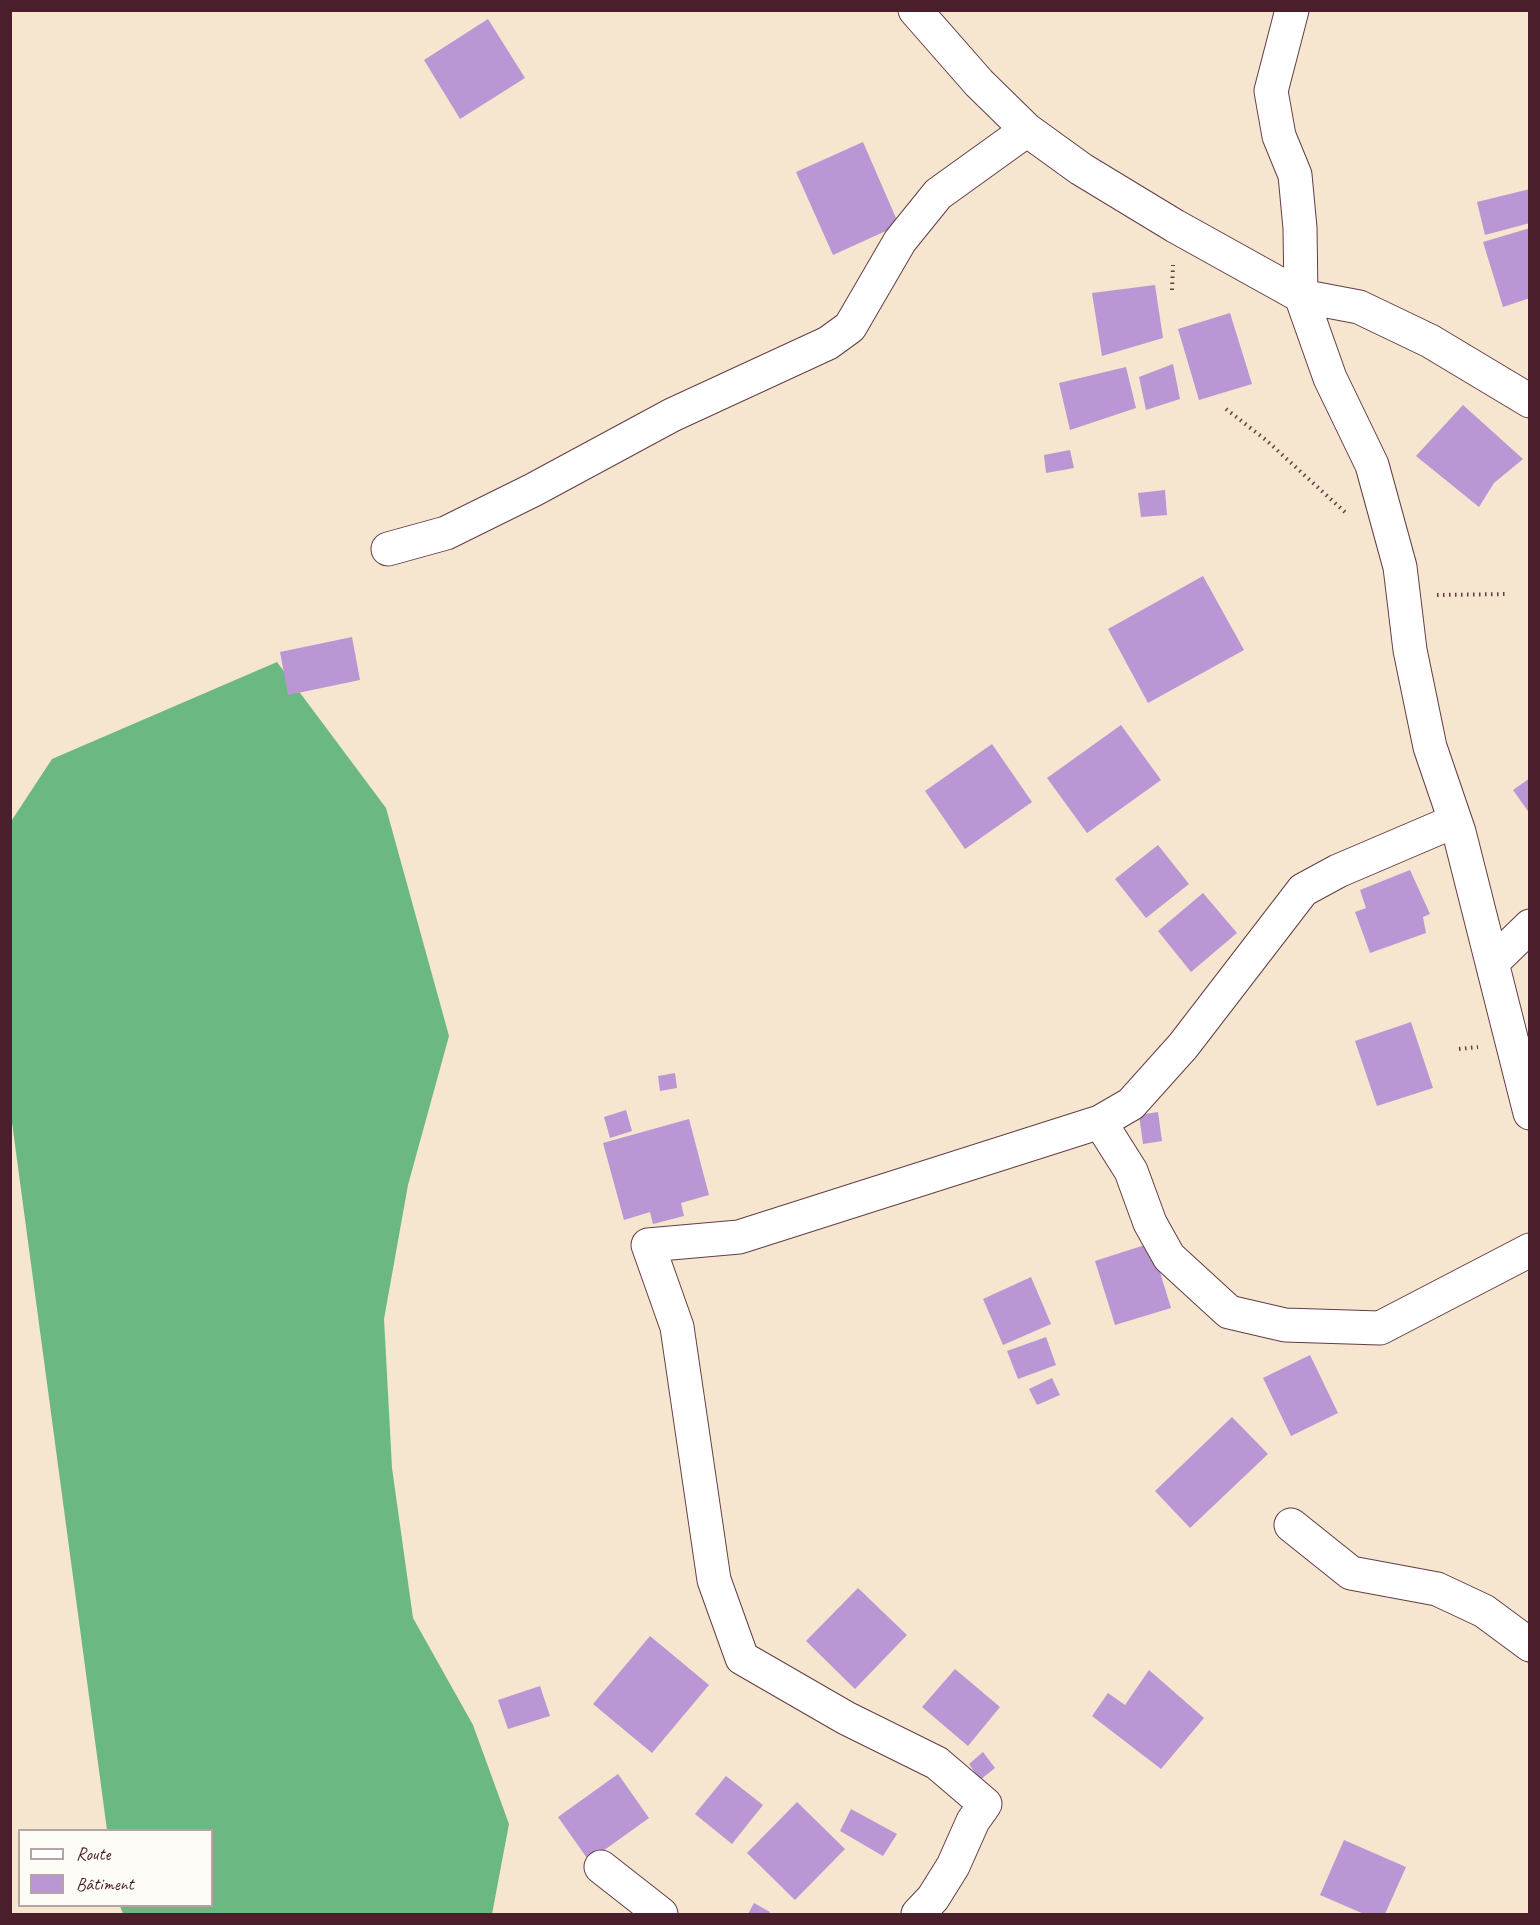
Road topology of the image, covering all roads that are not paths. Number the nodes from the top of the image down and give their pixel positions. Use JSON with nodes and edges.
{"nodes":[{"id":1,"x":915,"y":10,"type":"edge"},
{"id":2,"x":1292,"y":10,"type":"edge"},
{"id":3,"x":1027,"y":130,"type":"junction"},
{"id":4,"x":1301,"y":296,"type":"junction"},
{"id":5,"x":1530,"y":401,"type":"edge"},
{"id":6,"x":388,"y":549,"type":"dead end"},
{"id":7,"x":1455,"y":821,"type":"junction"},
{"id":8,"x":1530,"y":927,"type":"edge"},
{"id":9,"x":1493,"y":962,"type":"junction"},
{"id":10,"x":1530,"y":1113,"type":"edge"},
{"id":11,"x":1100,"y":1122,"type":"junction"},
{"id":12,"x":1530,"y":1250,"type":"edge"},
{"id":13,"x":1291,"y":1525,"type":"dead end"},
{"id":14,"x":1530,"y":1646,"type":"edge"},
{"id":15,"x":601,"y":1867,"type":"dead end"},
{"id":16,"x":661,"y":1914,"type":"edge"},
{"id":17,"x":918,"y":1914,"type":"edge"}],
"edges":[{"from":1,"to":3,"type":"street"},
{"from":2,"to":4,"type":"street"},
{"from":3,"to":4,"type":"street"},
{"from":3,"to":6,"type":"street"},
{"from":4,"to":5,"type":"street"},
{"from":4,"to":7,"type":"street"},
{"from":7,"to":9,"type":"street"},
{"from":7,"to":11,"type":"street"},
{"from":8,"to":9,"type":"street"},
{"from":9,"to":10,"type":"street"},
{"from":11,"to":12,"type":"street"},
{"from":11,"to":17,"type":"street"},
{"from":13,"to":14,"type":"street"},
{"from":15,"to":16,"type":"street"}]}
